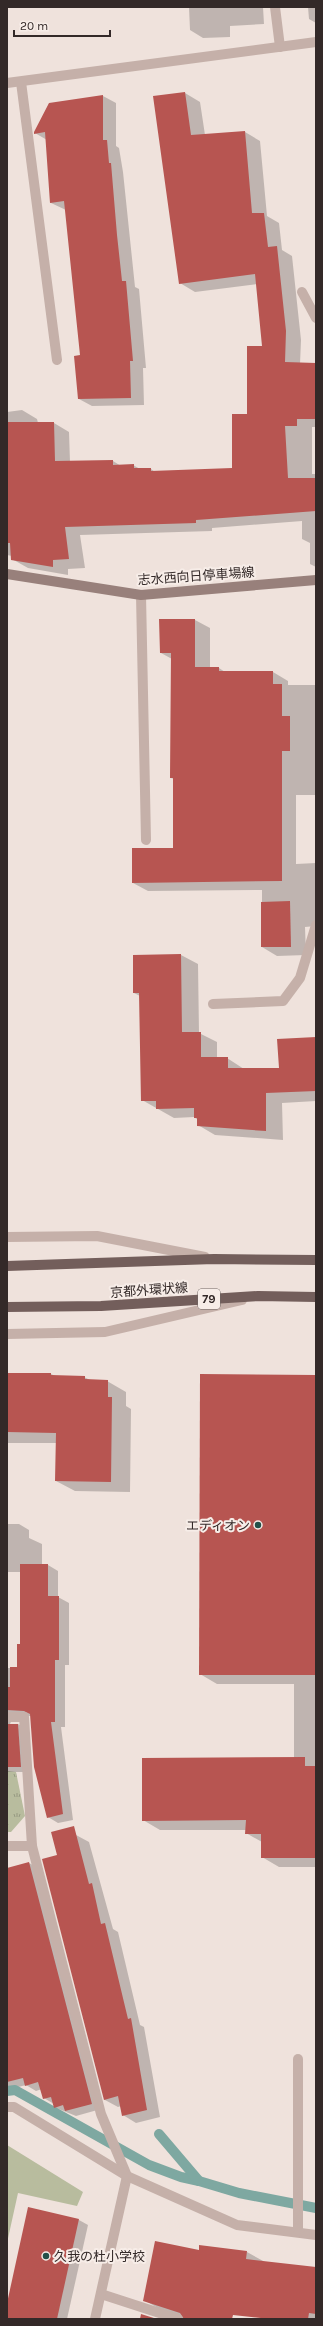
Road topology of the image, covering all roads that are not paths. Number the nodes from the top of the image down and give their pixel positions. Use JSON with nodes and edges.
{"nodes":[{"id":1,"x":275,"y":7,"type":"edge"},
{"id":2,"x":316,"y":42,"type":"edge"},
{"id":3,"x":280,"y":47,"type":"junction"},
{"id":4,"x":20,"y":82,"type":"junction"},
{"id":5,"x":7,"y":83,"type":"edge"},
{"id":6,"x":302,"y":292,"type":"dead end"},
{"id":7,"x":316,"y":318,"type":"edge"},
{"id":8,"x":58,"y":360,"type":"dead end"},
{"id":9,"x":7,"y":574,"type":"edge"},
{"id":10,"x":316,"y":580,"type":"edge"},
{"id":11,"x":142,"y":595,"type":"junction"},
{"id":12,"x":146,"y":840,"type":"dead end"},
{"id":13,"x":316,"y":925,"type":"edge"},
{"id":14,"x":213,"y":1004,"type":"dead end"},
{"id":15,"x":7,"y":1237,"type":"edge"},
{"id":16,"x":214,"y":1259,"type":"junction"},
{"id":17,"x":316,"y":1260,"type":"edge"},
{"id":18,"x":7,"y":1266,"type":"edge"},
{"id":19,"x":258,"y":1296,"type":"junction"},
{"id":20,"x":316,"y":1297,"type":"edge"},
{"id":21,"x":7,"y":1307,"type":"edge"},
{"id":22,"x":7,"y":1334,"type":"edge"},
{"id":23,"x":7,"y":1717,"type":"edge"},
{"id":24,"x":7,"y":1846,"type":"edge"},
{"id":25,"x":32,"y":1846,"type":"junction"},
{"id":26,"x":298,"y":2059,"type":"dead end"},
{"id":27,"x":7,"y":2107,"type":"edge"},
{"id":28,"x":127,"y":2176,"type":"junction"},
{"id":29,"x":298,"y":2232,"type":"junction"},
{"id":30,"x":316,"y":2235,"type":"edge"},
{"id":31,"x":101,"y":2294,"type":"junction"},
{"id":32,"x":95,"y":2319,"type":"edge"},
{"id":33,"x":178,"y":2319,"type":"edge"}],
"edges":[{"from":1,"to":3,"type":"street"},
{"from":2,"to":3,"type":"street"},
{"from":3,"to":4,"type":"street"},
{"from":4,"to":5,"type":"street"},
{"from":4,"to":8,"type":"street"},
{"from":6,"to":7,"type":"street"},
{"from":9,"to":11,"type":"main road","name":"志水西向日停車場線"},
{"from":10,"to":11,"type":"main road","name":"志水西向日停車場線"},
{"from":11,"to":12,"type":"street"},
{"from":13,"to":14,"type":"street"},
{"from":15,"to":16,"type":"street"},
{"from":16,"to":17,"type":"main road"},
{"from":16,"to":18,"type":"main road"},
{"from":19,"to":20,"type":"main road","name":"京都外環状線","number":"79"},
{"from":19,"to":21,"type":"main road","name":"京都外環状線","number":"79"},
{"from":19,"to":22,"type":"street"},
{"from":23,"to":25,"type":"street"},
{"from":24,"to":25,"type":"street"},
{"from":25,"to":28,"type":"street"},
{"from":26,"to":29,"type":"street"},
{"from":27,"to":28,"type":"street"},
{"from":28,"to":29,"type":"street"},
{"from":28,"to":31,"type":"street"},
{"from":29,"to":30,"type":"street"},
{"from":31,"to":32,"type":"street"},
{"from":31,"to":33,"type":"street"}]}
